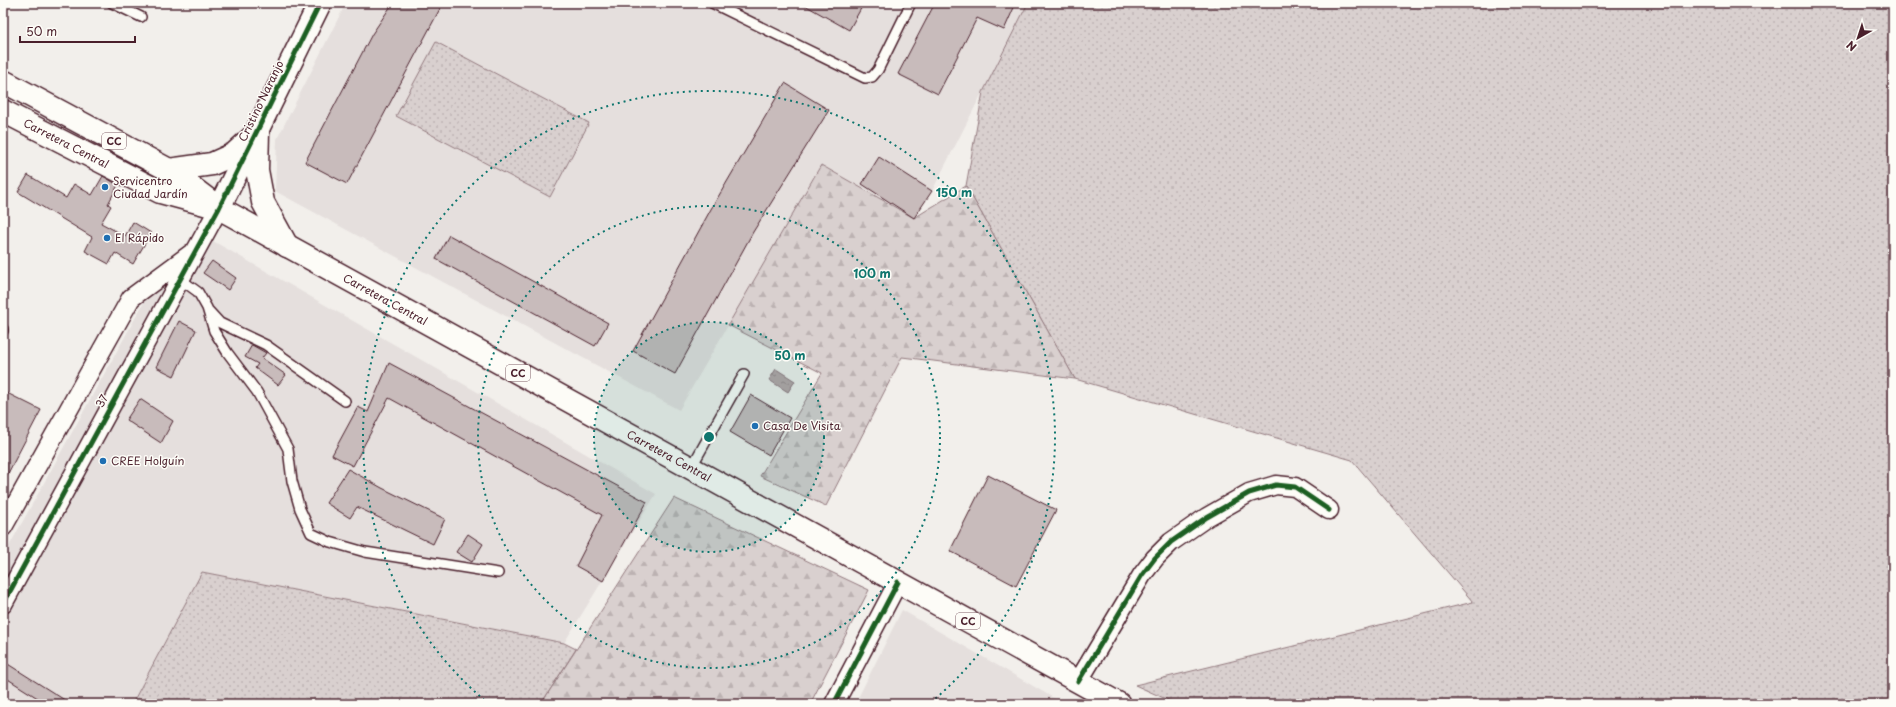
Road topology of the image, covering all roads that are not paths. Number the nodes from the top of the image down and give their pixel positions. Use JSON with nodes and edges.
{"nodes":[{"id":1,"x":112,"y":3,"type":"edge"},
{"id":2,"x":319,"y":3,"type":"edge"},
{"id":3,"x":712,"y":3,"type":"edge"},
{"id":4,"x":911,"y":3,"type":"edge"},
{"id":5,"x":141,"y":18,"type":"dead end"},
{"id":6,"x":3,"y":82,"type":"edge"},
{"id":7,"x":3,"y":111,"type":"edge"},
{"id":8,"x":258,"y":132,"type":"junction"},
{"id":9,"x":169,"y":170,"type":"junction"},
{"id":10,"x":219,"y":208,"type":"junction"},
{"id":11,"x":287,"y":246,"type":"junction"},
{"id":12,"x":196,"y":251,"type":"junction"},
{"id":13,"x":180,"y":279,"type":"junction"},
{"id":14,"x":207,"y":308,"type":"junction"},
{"id":15,"x":744,"y":374,"type":"dead end"},
{"id":16,"x":345,"y":401,"type":"dead end"},
{"id":17,"x":691,"y":468,"type":"junction"},
{"id":18,"x":1329,"y":510,"type":"dead end"},
{"id":19,"x":3,"y":527,"type":"edge"},
{"id":20,"x":498,"y":574,"type":"dead end"},
{"id":21,"x":898,"y":582,"type":"junction"},
{"id":22,"x":3,"y":604,"type":"edge"},
{"id":23,"x":1078,"y":682,"type":"junction"},
{"id":24,"x":834,"y":704,"type":"edge"},
{"id":25,"x":1119,"y":704,"type":"edge"}],
"edges":[{"from":1,"to":5,"type":"lane"},
{"from":2,"to":8,"type":"main road","name":"Cristino Naranjo"},
{"from":3,"to":4,"type":"lane"},
{"from":6,"to":9,"type":"main road","name":"Carretera Central","number":"CC"},
{"from":7,"to":10,"type":"main road","name":"Carretera Central","number":"CC"},
{"from":8,"to":9,"type":"main road"},
{"from":8,"to":10,"type":"main road","name":"Cristino Naranjo"},
{"from":8,"to":11,"type":"main road"},
{"from":9,"to":10,"type":"main road","name":"Carretera Central","number":"CC"},
{"from":10,"to":11,"type":"main road","name":"Carretera Central","number":"CC"},
{"from":10,"to":12,"type":"street","name":"37"},
{"from":11,"to":17,"type":"main road","name":"Carretera Central","number":"CC"},
{"from":12,"to":13,"type":"street","name":"37"},
{"from":12,"to":19,"type":"street","name":"37"},
{"from":13,"to":14,"type":"lane"},
{"from":13,"to":22,"type":"street","name":"37"},
{"from":14,"to":16,"type":"lane"},
{"from":14,"to":20,"type":"lane"},
{"from":15,"to":17,"type":"lane"},
{"from":17,"to":21,"type":"main road","name":"Carretera Central","number":"CC"},
{"from":18,"to":23,"type":"street"},
{"from":21,"to":23,"type":"main road","name":"Carretera Central","number":"CC"},
{"from":21,"to":24,"type":"street"},
{"from":23,"to":25,"type":"main road","name":"Carretera Central","number":"CC"}]}
